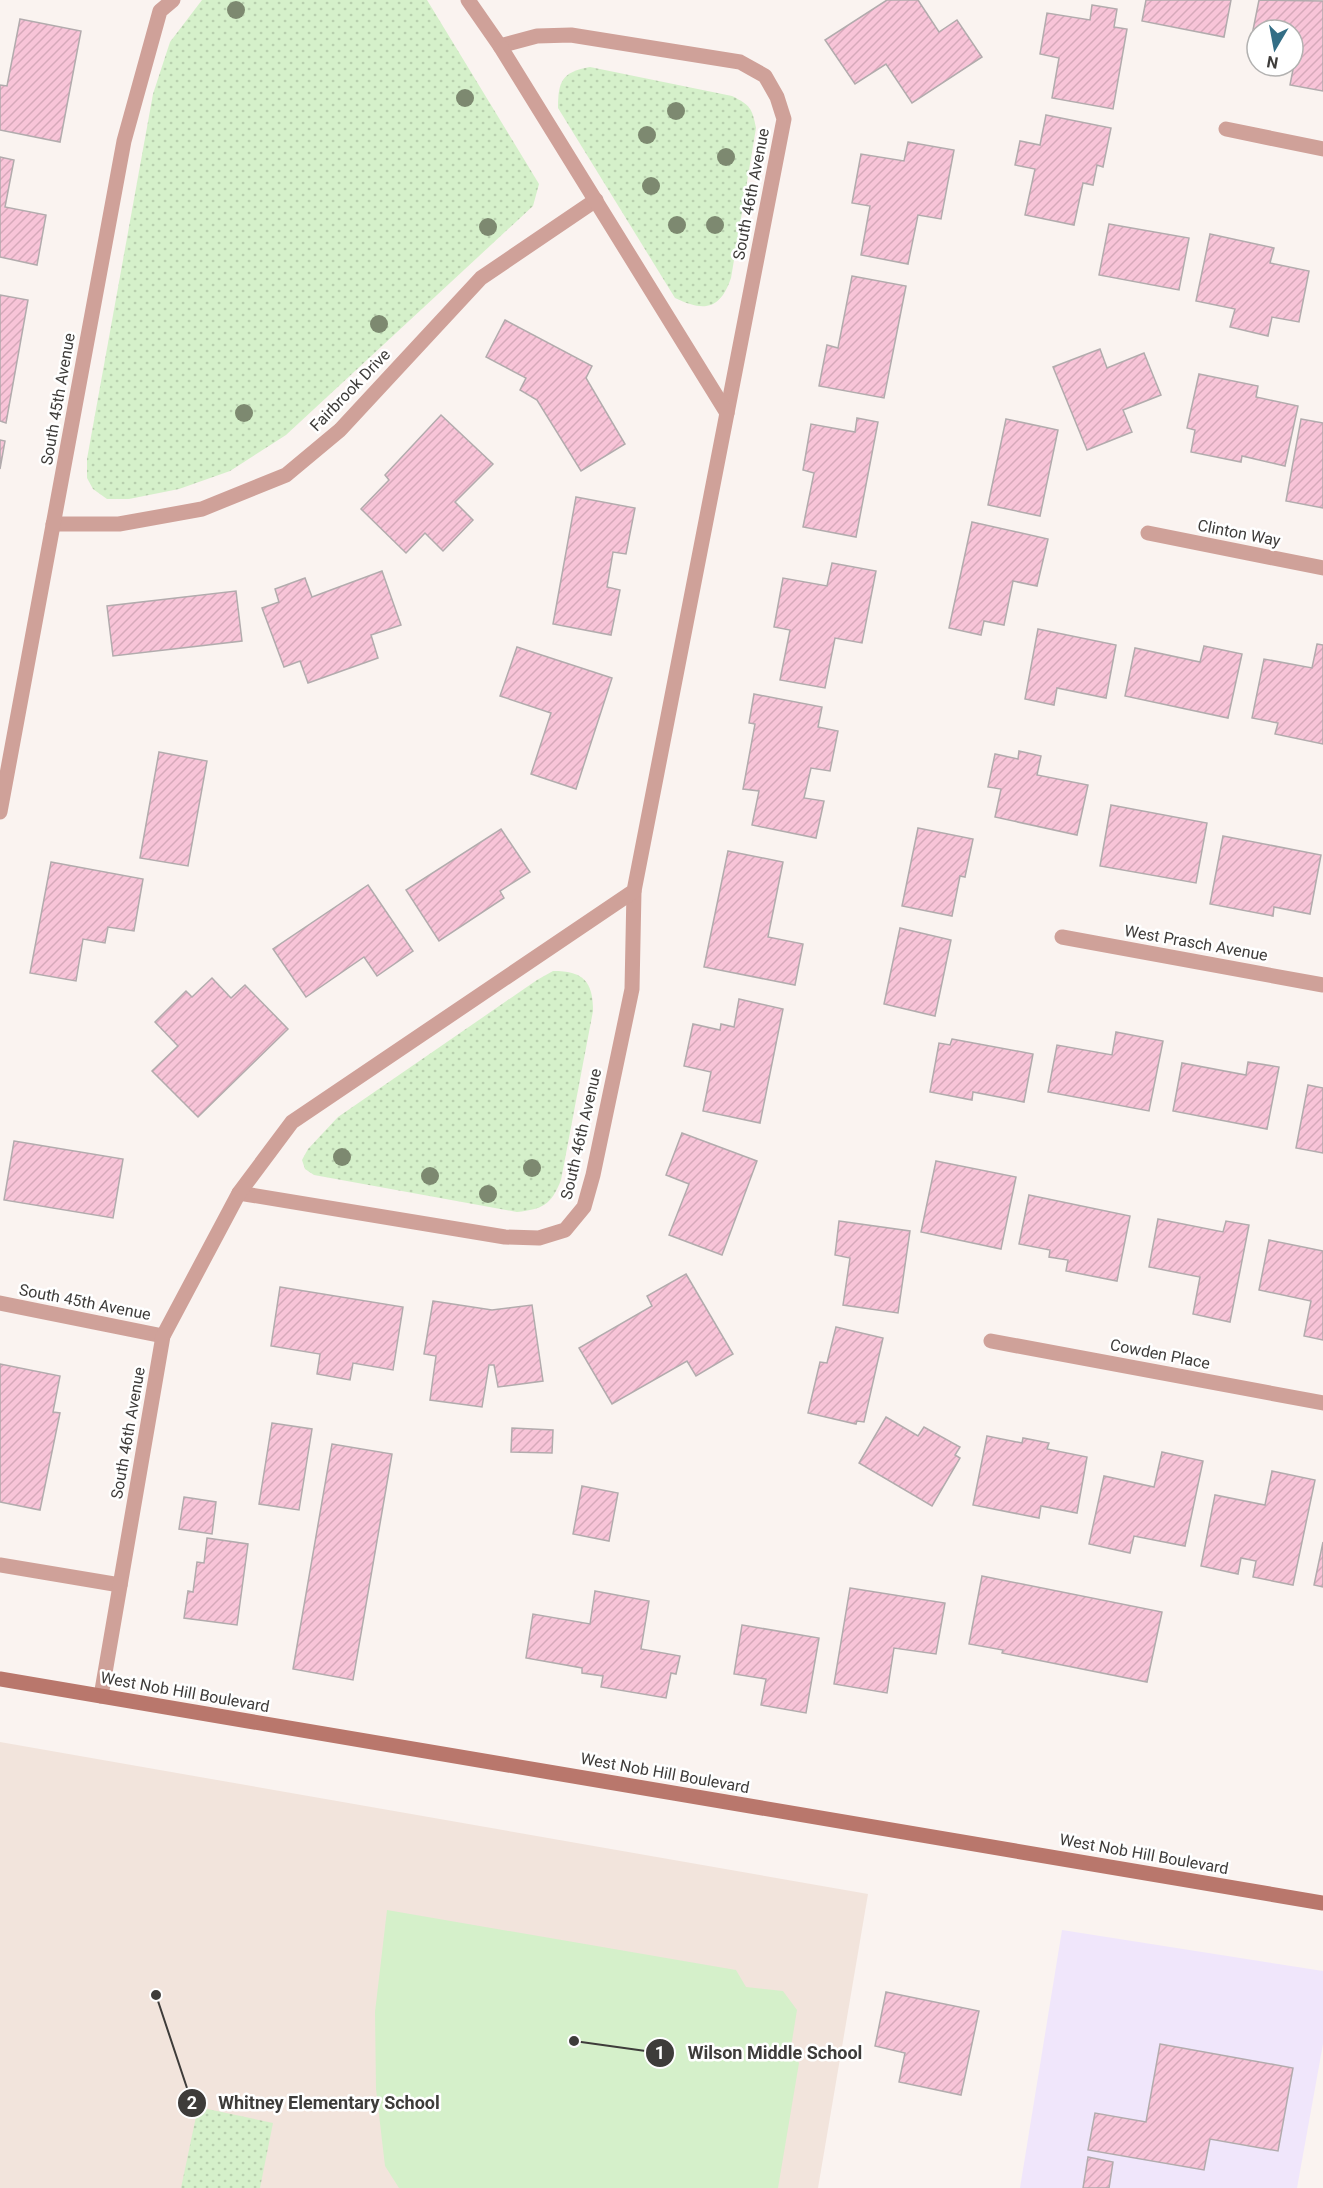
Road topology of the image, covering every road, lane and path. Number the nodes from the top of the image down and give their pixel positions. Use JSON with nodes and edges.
{"nodes":[{"id":1,"x":173,"y":0,"type":"edge"},
{"id":2,"x":468,"y":0,"type":"edge"},
{"id":3,"x":500,"y":46,"type":"junction"},
{"id":4,"x":1226,"y":129,"type":"dead end"},
{"id":5,"x":1323,"y":149,"type":"edge"},
{"id":6,"x":596,"y":200,"type":"junction"},
{"id":7,"x":727,"y":413,"type":"junction"},
{"id":8,"x":53,"y":524,"type":"junction"},
{"id":9,"x":1148,"y":533,"type":"dead end"},
{"id":10,"x":1323,"y":568,"type":"edge"},
{"id":11,"x":0,"y":812,"type":"edge"},
{"id":12,"x":634,"y":891,"type":"junction"},
{"id":13,"x":1062,"y":937,"type":"dead end"},
{"id":14,"x":1323,"y":985,"type":"edge"},
{"id":15,"x":239,"y":1193,"type":"junction"},
{"id":16,"x":0,"y":1303,"type":"edge"},
{"id":17,"x":163,"y":1336,"type":"junction"},
{"id":18,"x":991,"y":1341,"type":"dead end"},
{"id":19,"x":1323,"y":1403,"type":"edge"},
{"id":20,"x":0,"y":1565,"type":"edge"},
{"id":21,"x":120,"y":1585,"type":"junction"},
{"id":22,"x":0,"y":1679,"type":"edge"},
{"id":23,"x":101,"y":1696,"type":"junction"},
{"id":24,"x":1323,"y":1903,"type":"edge"}],
"edges":[{"from":1,"to":8,"type":"street","name":"South 45th Avenue"},
{"from":2,"to":3,"type":"street"},
{"from":3,"to":6,"type":"street"},
{"from":3,"to":7,"type":"street","name":"South 46th Avenue"},
{"from":4,"to":5,"type":"street"},
{"from":6,"to":7,"type":"street"},
{"from":6,"to":8,"type":"street","name":"Fairbrook Drive"},
{"from":7,"to":12,"type":"street","name":"South 46th Avenue"},
{"from":8,"to":11,"type":"street","name":"South 45th Avenue"},
{"from":9,"to":10,"type":"street","name":"Clinton Way"},
{"from":12,"to":15,"type":"street","name":"South 46th Avenue"},
{"from":12,"to":15,"type":"street","name":"South 46th Avenue"},
{"from":13,"to":14,"type":"street","name":"West Prasch Avenue"},
{"from":15,"to":17,"type":"street","name":"South 46th Avenue"},
{"from":16,"to":17,"type":"street","name":"South 45th Avenue"},
{"from":17,"to":21,"type":"street","name":"South 46th Avenue"},
{"from":18,"to":19,"type":"street","name":"Cowden Place"},
{"from":20,"to":21,"type":"street"},
{"from":21,"to":23,"type":"street","name":"South 46th Avenue"},
{"from":22,"to":23,"type":"main road","name":"West Nob Hill Boulevard"},
{"from":23,"to":24,"type":"main road","name":"West Nob Hill Boulevard"}]}
